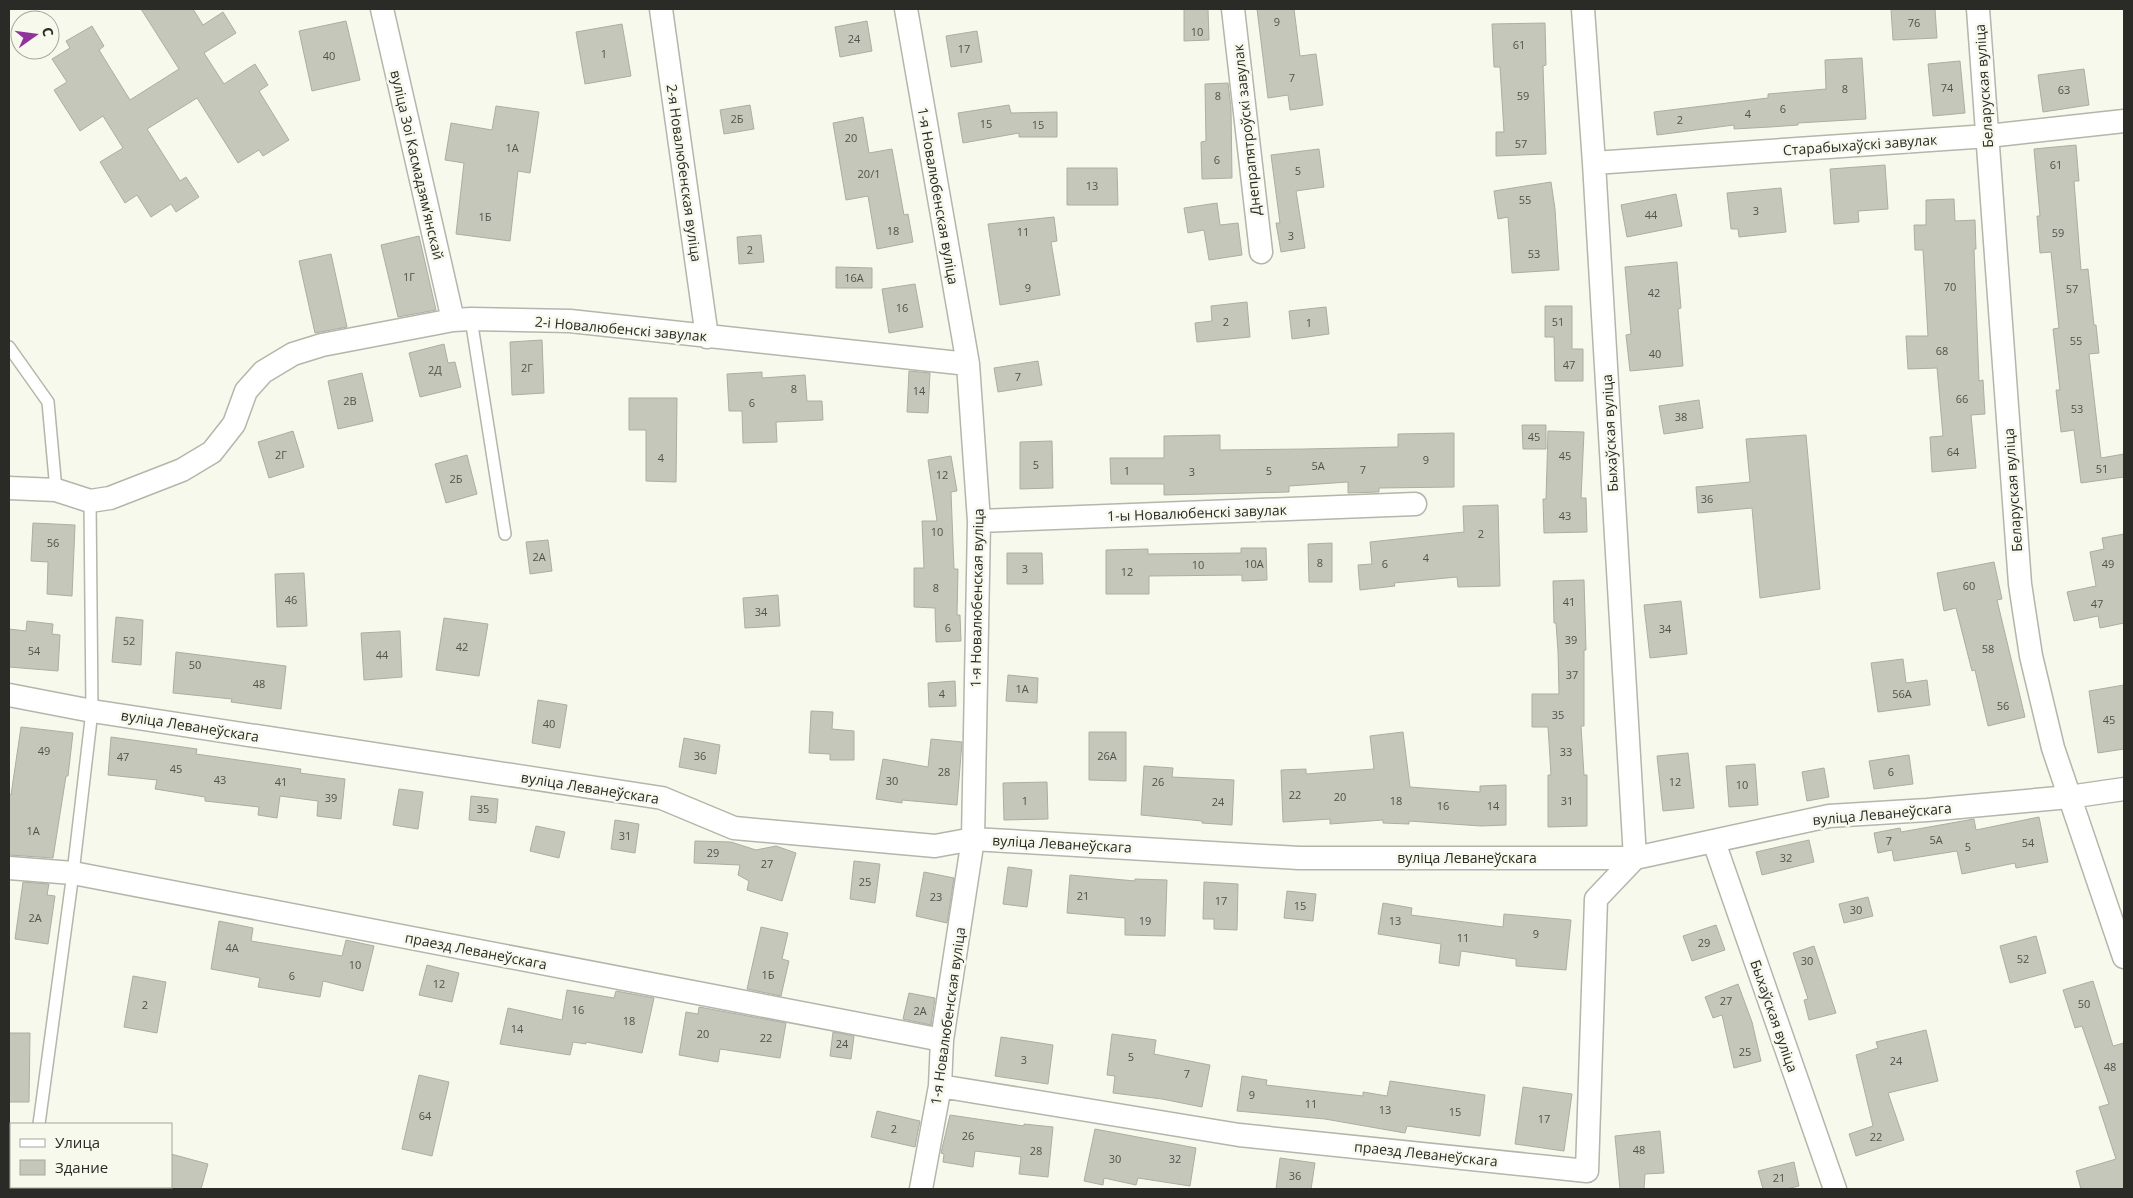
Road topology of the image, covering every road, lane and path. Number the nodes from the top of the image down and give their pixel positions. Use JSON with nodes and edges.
{"nodes":[{"id":1,"x":382,"y":9,"type":"edge"},
{"id":2,"x":662,"y":9,"type":"edge"},
{"id":3,"x":906,"y":9,"type":"edge"},
{"id":4,"x":1233,"y":9,"type":"edge"},
{"id":5,"x":1583,"y":9,"type":"edge"},
{"id":6,"x":1978,"y":9,"type":"edge"},
{"id":7,"x":2124,"y":121,"type":"edge"},
{"id":8,"x":1988,"y":136,"type":"junction"},
{"id":9,"x":1594,"y":164,"type":"junction"},
{"id":10,"x":1261,"y":252,"type":"dead end"},
{"id":11,"x":462,"y":320,"type":"junction"},
{"id":12,"x":707,"y":337,"type":"junction"},
{"id":13,"x":9,"y":347,"type":"edge"},
{"id":14,"x":968,"y":364,"type":"junction"},
{"id":15,"x":9,"y":488,"type":"edge"},
{"id":16,"x":56,"y":490,"type":"junction"},
{"id":17,"x":90,"y":501,"type":"junction"},
{"id":18,"x":1415,"y":504,"type":"dead end"},
{"id":19,"x":979,"y":521,"type":"junction"},
{"id":20,"x":505,"y":534,"type":"dead end"},
{"id":21,"x":9,"y":695,"type":"edge"},
{"id":22,"x":92,"y":711,"type":"junction"},
{"id":23,"x":2124,"y":788,"type":"edge"},
{"id":24,"x":2069,"y":797,"type":"junction"},
{"id":25,"x":973,"y":840,"type":"junction"},
{"id":26,"x":1714,"y":842,"type":"junction"},
{"id":27,"x":1635,"y":858,"type":"junction"},
{"id":28,"x":9,"y":868,"type":"edge"},
{"id":29,"x":73,"y":873,"type":"junction"},
{"id":30,"x":2124,"y":957,"type":"edge"},
{"id":31,"x":942,"y":1040,"type":"junction"},
{"id":32,"x":940,"y":1086,"type":"junction"},
{"id":33,"x":39,"y":1123,"type":"edge"},
{"id":34,"x":921,"y":1189,"type":"edge"},
{"id":35,"x":1835,"y":1189,"type":"edge"}],
"edges":[{"from":1,"to":11,"type":"street","name":"вуліца Зоі Касмадзямʼянскай"},
{"from":2,"to":12,"type":"street","name":"2-я Новалюбенская вуліца"},
{"from":3,"to":14,"type":"street","name":"1-я Новалюбенская вуліца"},
{"from":4,"to":10,"type":"street","name":"Днепрапятроўскі завулак"},
{"from":5,"to":9,"type":"street","name":"Быхаўская вуліца"},
{"from":6,"to":8,"type":"street","name":"Беларуская вуліца"},
{"from":7,"to":8,"type":"street","name":"Старабыхаўскі завулак"},
{"from":8,"to":9,"type":"street","name":"Старабыхаўскі завулак"},
{"from":8,"to":24,"type":"street","name":"Беларуская вуліца"},
{"from":9,"to":27,"type":"street","name":"Быхаўская вуліца"},
{"from":11,"to":12,"type":"street","name":"2-і Новалюбенскі завулак"},
{"from":11,"to":17,"type":"street","name":"2-і Новалюбенскі завулак"},
{"from":11,"to":20,"type":"lane"},
{"from":12,"to":14,"type":"street","name":"2-і Новалюбенскі завулак"},
{"from":13,"to":16,"type":"lane"},
{"from":14,"to":19,"type":"street","name":"1-я Новалюбенская вуліца"},
{"from":15,"to":16,"type":"street","name":"2-і Новалюбенскі завулак"},
{"from":16,"to":17,"type":"street","name":"2-і Новалюбенскі завулак"},
{"from":17,"to":22,"type":"lane"},
{"from":18,"to":19,"type":"street","name":"1-ы Новалюбенскі завулак"},
{"from":19,"to":25,"type":"street","name":"1-я Новалюбенская вуліца"},
{"from":21,"to":22,"type":"street","name":"вуліца Леванеўскага"},
{"from":22,"to":25,"type":"street","name":"вуліца Леванеўскага"},
{"from":22,"to":29,"type":"lane"},
{"from":23,"to":24,"type":"street","name":"вуліца Леванеўскага"},
{"from":24,"to":26,"type":"street","name":"вуліца Леванеўскага"},
{"from":24,"to":30,"type":"street","name":"Беларуская вуліца"},
{"from":25,"to":27,"type":"street","name":"вуліца Леванеўскага"},
{"from":25,"to":31,"type":"street","name":"1-я Новалюбенская вуліца"},
{"from":26,"to":27,"type":"street","name":"вуліца Леванеўскага"},
{"from":26,"to":35,"type":"street","name":"Быхаўская вуліца"},
{"from":27,"to":32,"type":"street","name":"праезд Леванеўскага"},
{"from":28,"to":29,"type":"street","name":"праезд Леванеўскага"},
{"from":29,"to":31,"type":"street","name":"праезд Леванеўскага"},
{"from":29,"to":33,"type":"lane"},
{"from":31,"to":32,"type":"street","name":"1-я Новалюбенская вуліца"},
{"from":32,"to":34,"type":"street","name":"1-я Новалюбенская вуліца"}]}
